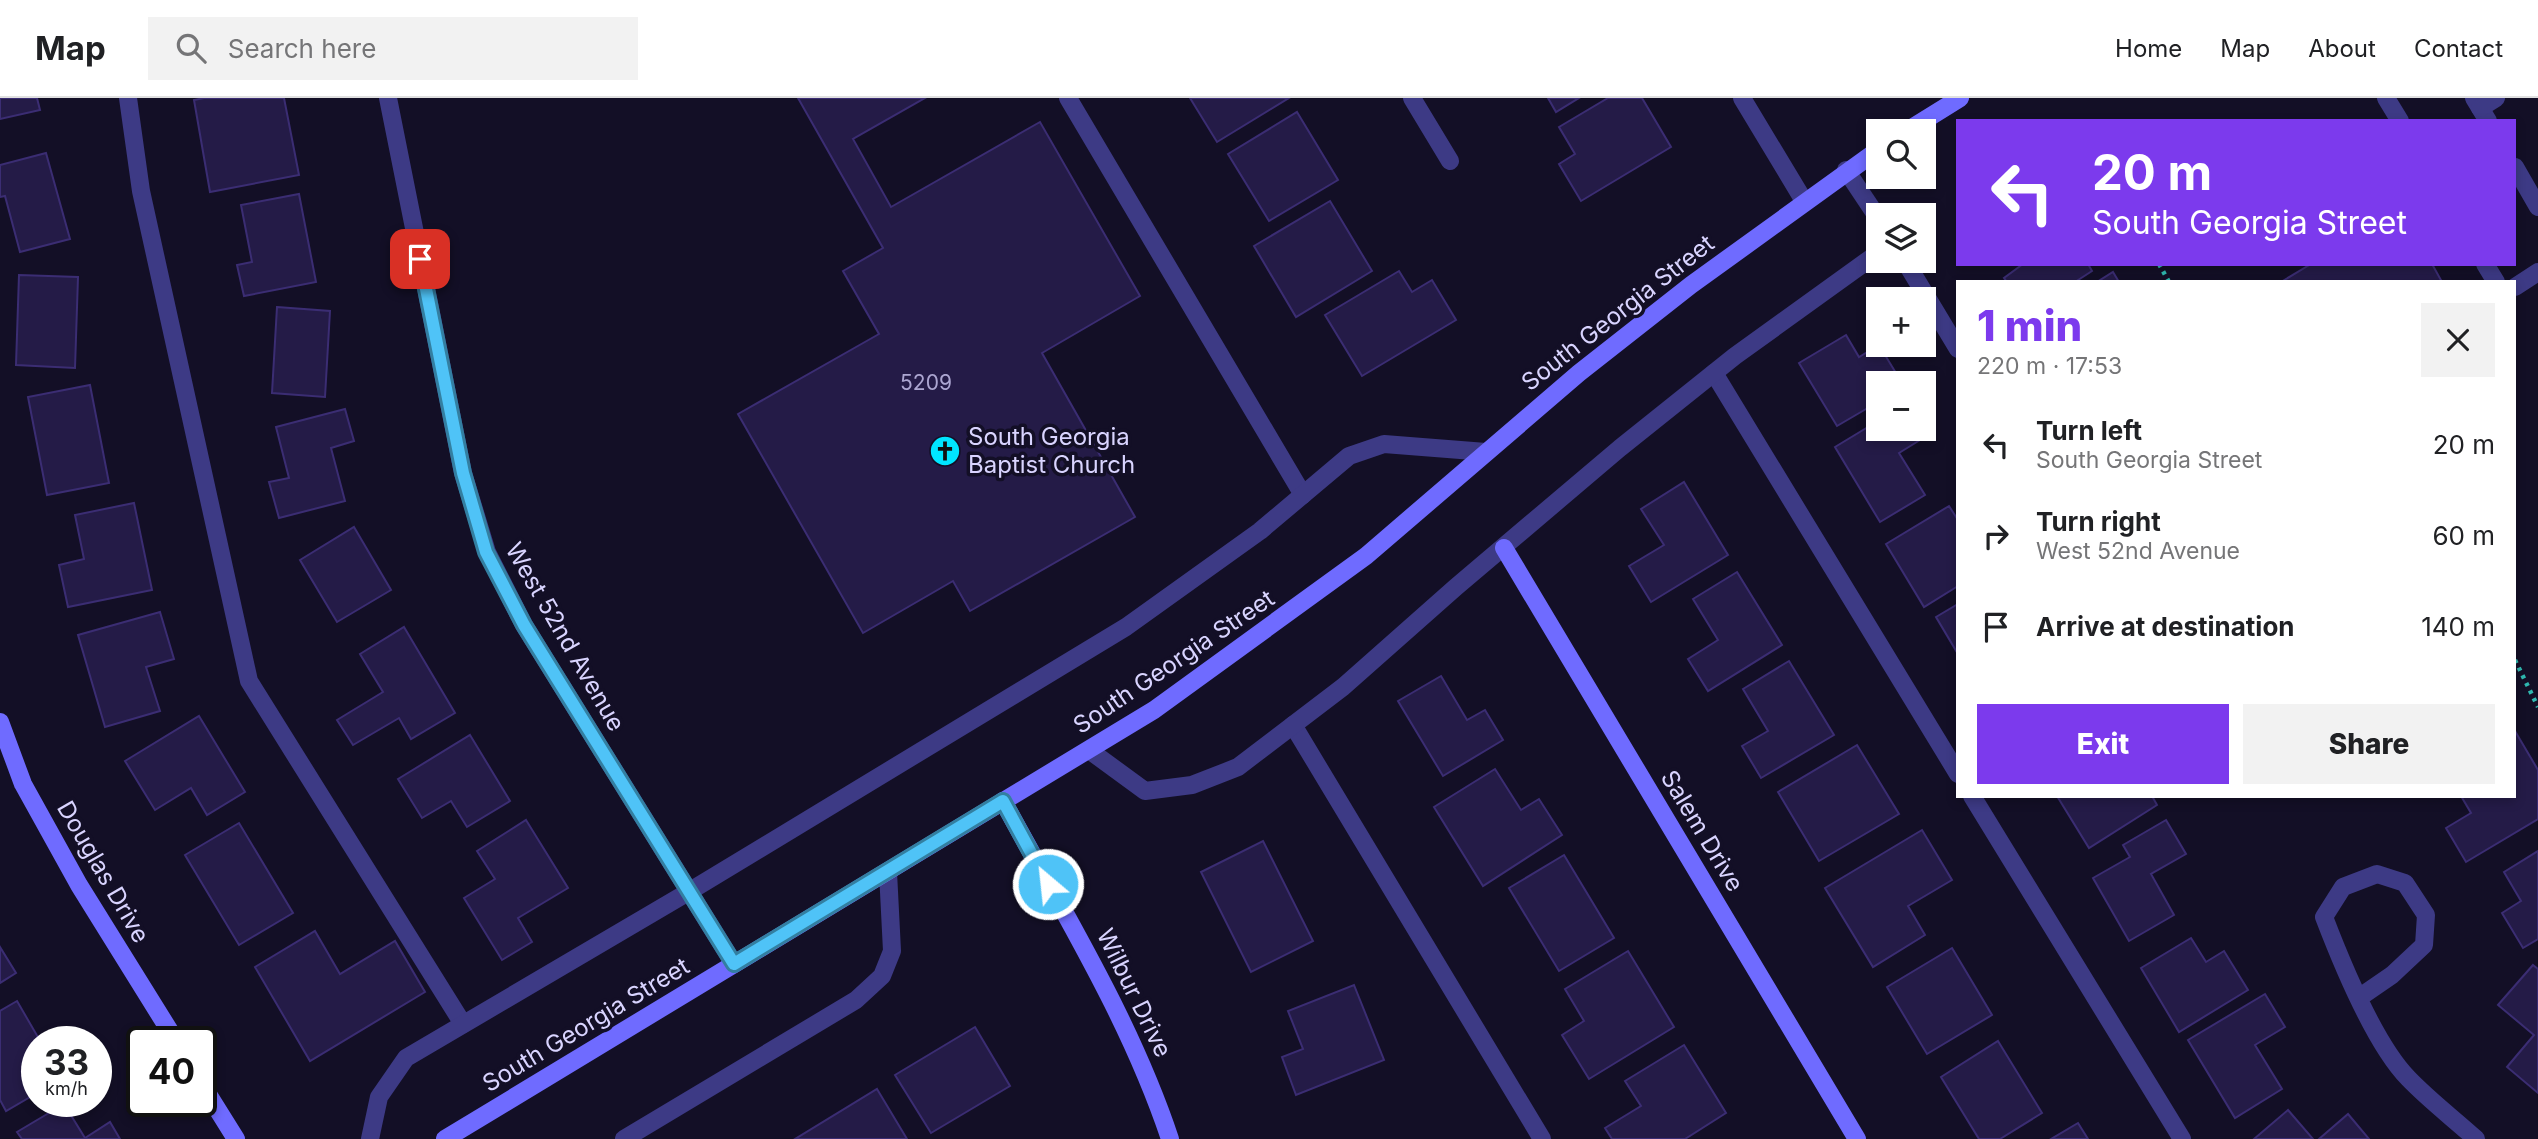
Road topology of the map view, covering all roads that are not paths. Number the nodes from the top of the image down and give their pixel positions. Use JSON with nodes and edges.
{"nodes":[{"id":1,"x":128,"y":98,"type":"edge"},
{"id":2,"x":388,"y":98,"type":"edge"},
{"id":3,"x":1068,"y":98,"type":"edge"},
{"id":4,"x":1412,"y":98,"type":"edge"},
{"id":5,"x":1742,"y":98,"type":"edge"},
{"id":6,"x":1960,"y":98,"type":"edge"},
{"id":7,"x":2386,"y":98,"type":"edge"},
{"id":8,"x":2496,"y":98,"type":"edge"},
{"id":9,"x":2481,"y":109,"type":"edge"},
{"id":10,"x":1926,"y":119,"type":"edge"},
{"id":11,"x":2399,"y":119,"type":"edge"},
{"id":12,"x":1866,"y":158,"type":"edge"},
{"id":13,"x":1450,"y":161,"type":"dead end"},
{"id":14,"x":2516,"y":169,"type":"edge"},
{"id":15,"x":1846,"y":170,"type":"junction"},
{"id":16,"x":1804,"y":201,"type":"junction"},
{"id":17,"x":1868,"y":203,"type":"edge"},
{"id":18,"x":2538,"y":207,"type":"edge"},
{"id":19,"x":1866,"y":260,"type":"edge"},
{"id":20,"x":2538,"y":272,"type":"edge"},
{"id":21,"x":1912,"y":273,"type":"edge"},
{"id":22,"x":2516,"y":286,"type":"edge"},
{"id":23,"x":1956,"y":346,"type":"edge"},
{"id":24,"x":1714,"y":373,"type":"junction"},
{"id":25,"x":1486,"y":452,"type":"junction"},
{"id":26,"x":1303,"y":495,"type":"junction"},
{"id":27,"x":1504,"y":548,"type":"junction"},
{"id":28,"x":0,"y":722,"type":"edge"},
{"id":29,"x":1293,"y":725,"type":"junction"},
{"id":30,"x":1089,"y":750,"type":"junction"},
{"id":31,"x":1956,"y":771,"type":"edge"},
{"id":32,"x":1973,"y":798,"type":"edge"},
{"id":33,"x":1003,"y":801,"type":"junction"},
{"id":34,"x":888,"y":873,"type":"junction"},
{"id":35,"x":690,"y":891,"type":"junction"},
{"id":36,"x":734,"y":964,"type":"junction"},
{"id":37,"x":2360,"y":997,"type":"junction"},
{"id":38,"x":463,"y":1024,"type":"junction"},
{"id":39,"x":167,"y":1026,"type":"edge"},
{"id":40,"x":217,"y":1109,"type":"edge"},
{"id":41,"x":1164,"y":1137,"type":"edge"},
{"id":42,"x":236,"y":1139,"type":"edge"},
{"id":43,"x":370,"y":1139,"type":"edge"},
{"id":44,"x":445,"y":1139,"type":"edge"},
{"id":45,"x":624,"y":1139,"type":"edge"},
{"id":46,"x":1542,"y":1139,"type":"edge"},
{"id":47,"x":1857,"y":1139,"type":"edge"},
{"id":48,"x":2182,"y":1139,"type":"edge"},
{"id":49,"x":2476,"y":1139,"type":"edge"}],
"edges":[{"from":1,"to":38,"type":"street"},
{"from":2,"to":35,"type":"street","name":"West 52nd Avenue"},
{"from":3,"to":26,"type":"street"},
{"from":4,"to":13,"type":"street"},
{"from":5,"to":16,"type":"street"},
{"from":6,"to":10,"type":"main road"},
{"from":7,"to":11,"type":"street"},
{"from":8,"to":9,"type":"street"},
{"from":12,"to":15,"type":"main road","name":"South Georgia Street"},
{"from":14,"to":18,"type":"street"},
{"from":15,"to":16,"type":"main road","name":"South Georgia Street"},
{"from":15,"to":17,"type":"street"},
{"from":16,"to":25,"type":"main road","name":"South Georgia Street"},
{"from":19,"to":24,"type":"street"},
{"from":20,"to":22,"type":"street"},
{"from":21,"to":23,"type":"street"},
{"from":24,"to":27,"type":"street"},
{"from":24,"to":31,"type":"street"},
{"from":25,"to":26,"type":"street"},
{"from":25,"to":30,"type":"main road","name":"South Georgia Street"},
{"from":26,"to":35,"type":"street"},
{"from":27,"to":29,"type":"street"},
{"from":27,"to":47,"type":"main road","name":"Salem Drive"},
{"from":28,"to":39,"type":"main road","name":"Douglas Drive"},
{"from":29,"to":30,"type":"street"},
{"from":29,"to":46,"type":"street"},
{"from":30,"to":33,"type":"main road","name":"South Georgia Street"},
{"from":32,"to":48,"type":"street"},
{"from":33,"to":34,"type":"main road","name":"South Georgia Street"},
{"from":33,"to":41,"type":"main road","name":"Wilbur Drive"},
{"from":34,"to":36,"type":"main road","name":"South Georgia Street"},
{"from":34,"to":45,"type":"street"},
{"from":35,"to":36,"type":"street","name":"West 52nd Avenue"},
{"from":35,"to":38,"type":"street"},
{"from":36,"to":44,"type":"main road","name":"South Georgia Street"},
{"from":37,"to":37,"type":"street"},
{"from":37,"to":49,"type":"street"},
{"from":38,"to":43,"type":"street"},
{"from":40,"to":42,"type":"main road"}]}
